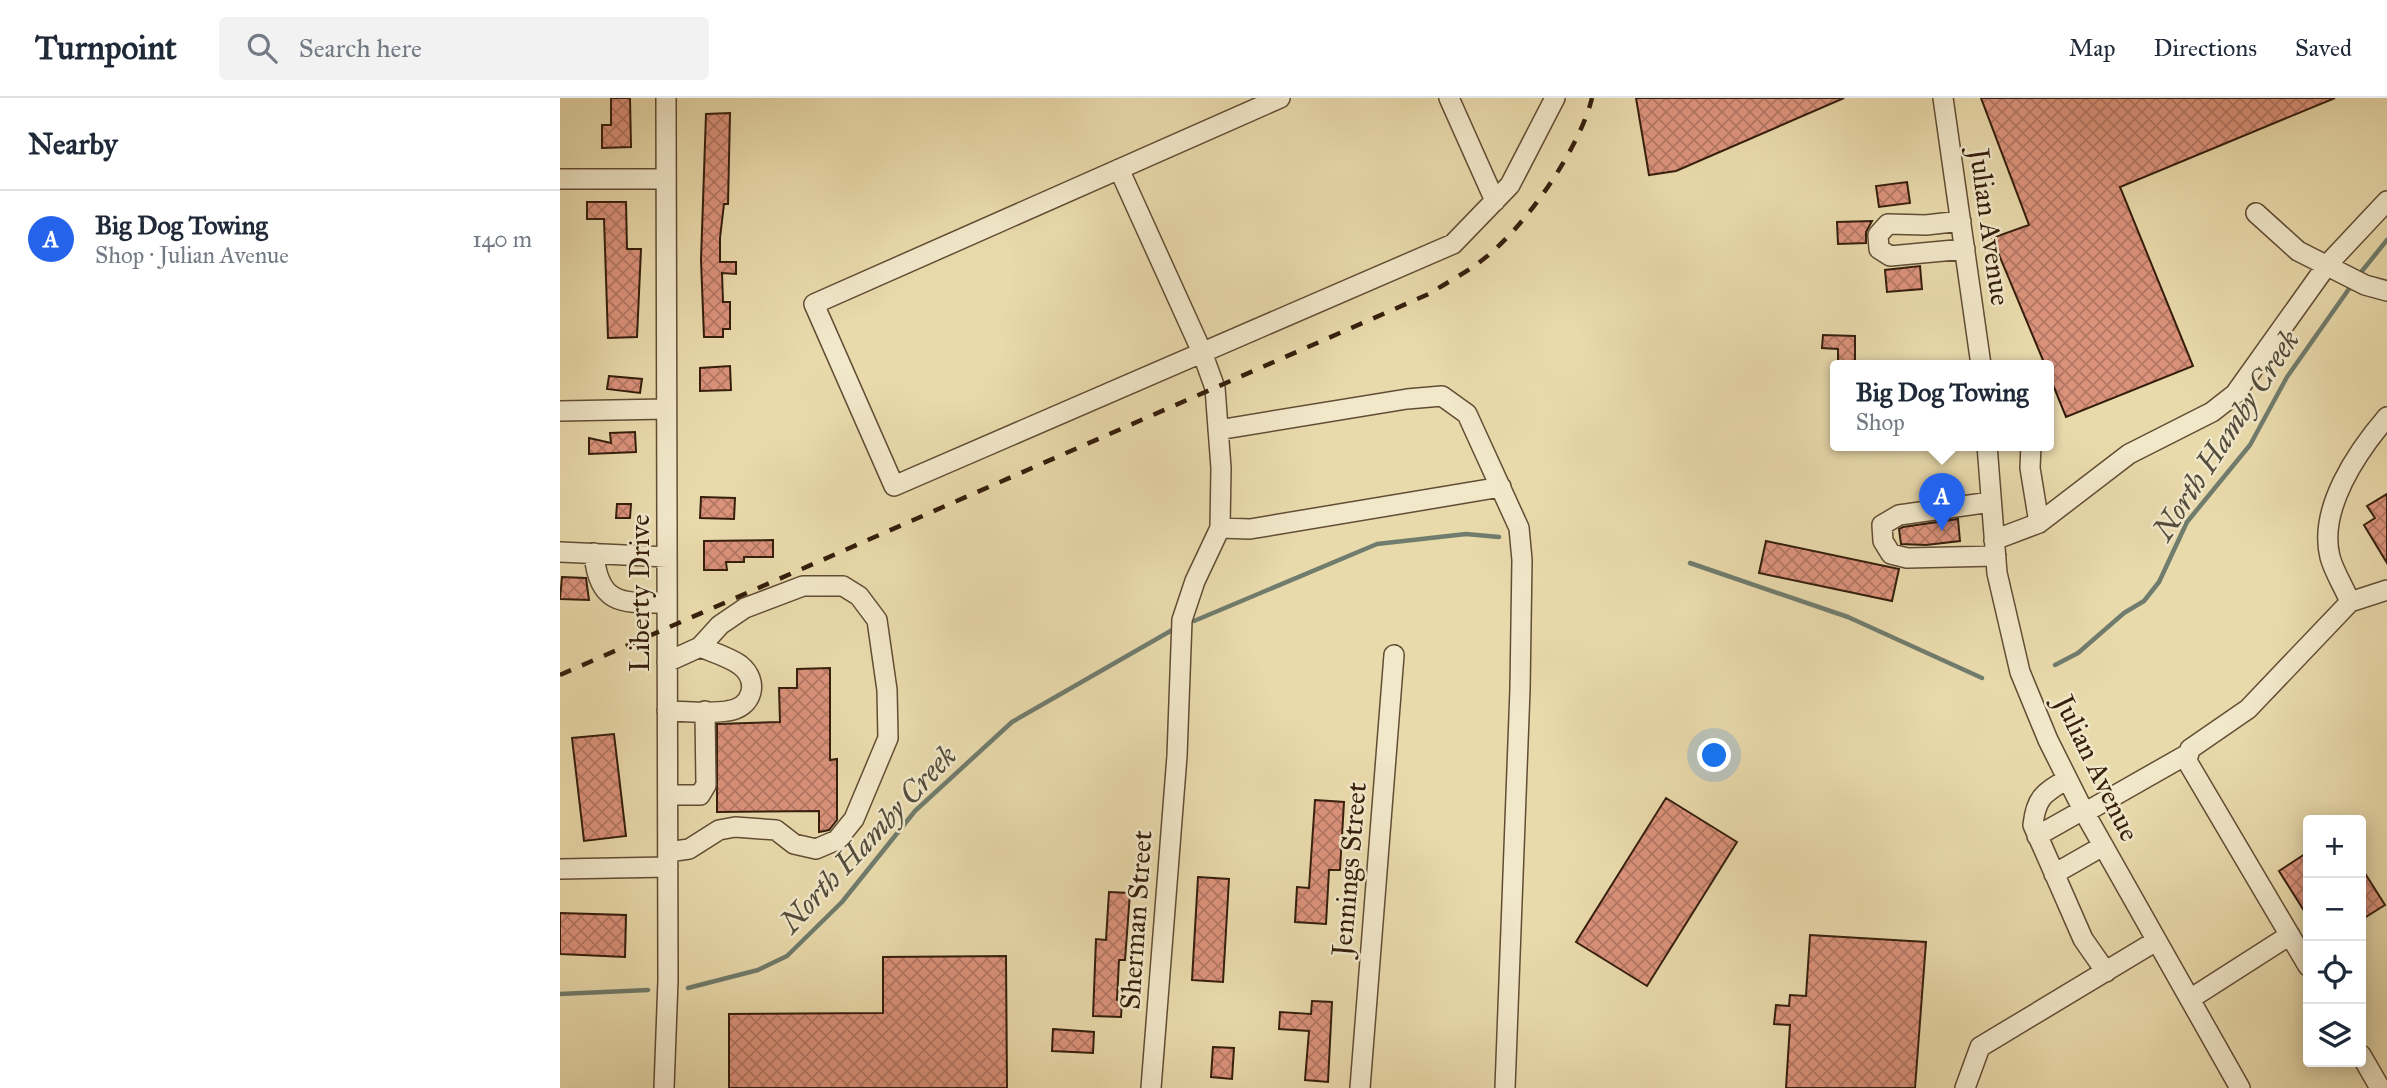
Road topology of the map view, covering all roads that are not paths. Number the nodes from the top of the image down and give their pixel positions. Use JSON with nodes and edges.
{"nodes":[{"id":1,"x":666,"y":98,"type":"edge"},
{"id":2,"x":1280,"y":98,"type":"edge"},
{"id":3,"x":1450,"y":98,"type":"edge"},
{"id":4,"x":1555,"y":98,"type":"edge"},
{"id":5,"x":1943,"y":98,"type":"edge"},
{"id":6,"x":1119,"y":169,"type":"junction"},
{"id":7,"x":560,"y":179,"type":"edge"},
{"id":8,"x":666,"y":179,"type":"junction"},
{"id":9,"x":1495,"y":201,"type":"junction"},
{"id":10,"x":2387,"y":201,"type":"edge"},
{"id":11,"x":2256,"y":213,"type":"dead end"},
{"id":12,"x":1961,"y":221,"type":"junction"},
{"id":13,"x":1965,"y":249,"type":"junction"},
{"id":14,"x":2334,"y":269,"type":"junction"},
{"id":15,"x":2387,"y":291,"type":"edge"},
{"id":16,"x":1202,"y":352,"type":"junction"},
{"id":17,"x":1980,"y":360,"type":"edge"},
{"id":18,"x":666,"y":409,"type":"junction"},
{"id":19,"x":560,"y":411,"type":"edge"},
{"id":20,"x":2387,"y":417,"type":"edge"},
{"id":21,"x":1219,"y":430,"type":"junction"},
{"id":22,"x":1988,"y":451,"type":"edge"},
{"id":23,"x":2031,"y":451,"type":"edge"},
{"id":24,"x":1500,"y":487,"type":"junction"},
{"id":25,"x":1992,"y":502,"type":"junction"},
{"id":26,"x":2039,"y":523,"type":"junction"},
{"id":27,"x":1220,"y":528,"type":"junction"},
{"id":28,"x":1995,"y":548,"type":"junction"},
{"id":29,"x":560,"y":552,"type":"edge"},
{"id":30,"x":594,"y":553,"type":"junction"},
{"id":31,"x":667,"y":557,"type":"junction"},
{"id":32,"x":2387,"y":590,"type":"edge"},
{"id":33,"x":2350,"y":602,"type":"junction"},
{"id":34,"x":667,"y":603,"type":"junction"},
{"id":35,"x":700,"y":646,"type":"junction"},
{"id":36,"x":1394,"y":654,"type":"dead end"},
{"id":37,"x":667,"y":662,"type":"junction"},
{"id":38,"x":667,"y":711,"type":"junction"},
{"id":39,"x":705,"y":711,"type":"junction"},
{"id":40,"x":2186,"y":755,"type":"junction"},
{"id":41,"x":2067,"y":779,"type":"junction"},
{"id":42,"x":668,"y":795,"type":"junction"},
{"id":43,"x":2084,"y":811,"type":"junction"},
{"id":44,"x":2038,"y":836,"type":"junction"},
{"id":45,"x":2103,"y":846,"type":"junction"},
{"id":46,"x":668,"y":860,"type":"junction"},
{"id":47,"x":560,"y":869,"type":"edge"},
{"id":48,"x":2054,"y":874,"type":"junction"},
{"id":49,"x":2290,"y":935,"type":"junction"},
{"id":50,"x":2157,"y":941,"type":"junction"},
{"id":51,"x":2303,"y":957,"type":"edge"},
{"id":52,"x":2106,"y":972,"type":"junction"},
{"id":53,"x":2190,"y":999,"type":"junction"},
{"id":54,"x":2366,"y":1064,"type":"edge"},
{"id":55,"x":664,"y":1088,"type":"edge"},
{"id":56,"x":1151,"y":1088,"type":"edge"},
{"id":57,"x":1360,"y":1088,"type":"edge"},
{"id":58,"x":1504,"y":1088,"type":"edge"},
{"id":59,"x":1965,"y":1088,"type":"edge"},
{"id":60,"x":2240,"y":1088,"type":"edge"},
{"id":61,"x":2380,"y":1088,"type":"edge"}],
"edges":[{"from":1,"to":8,"type":"street","name":"Liberty Drive"},
{"from":2,"to":6,"type":"street"},
{"from":3,"to":9,"type":"street"},
{"from":4,"to":9,"type":"street"},
{"from":5,"to":12,"type":"street","name":"Julian Avenue"},
{"from":6,"to":16,"type":"street"},
{"from":6,"to":16,"type":"street"},
{"from":7,"to":8,"type":"street"},
{"from":8,"to":18,"type":"street","name":"Liberty Drive"},
{"from":9,"to":16,"type":"street"},
{"from":10,"to":14,"type":"street"},
{"from":11,"to":14,"type":"street"},
{"from":12,"to":13,"type":"street","name":"Julian Avenue"},
{"from":12,"to":13,"type":"street"},
{"from":13,"to":17,"type":"street","name":"Julian Avenue"},
{"from":14,"to":15,"type":"street"},
{"from":14,"to":26,"type":"street"},
{"from":16,"to":21,"type":"street"},
{"from":18,"to":19,"type":"street"},
{"from":18,"to":31,"type":"street","name":"Liberty Drive"},
{"from":20,"to":33,"type":"street"},
{"from":21,"to":24,"type":"street"},
{"from":21,"to":27,"type":"street"},
{"from":22,"to":25,"type":"street","name":"Julian Avenue"},
{"from":23,"to":26,"type":"street"},
{"from":24,"to":27,"type":"street"},
{"from":24,"to":58,"type":"street"},
{"from":25,"to":28,"type":"street","name":"Julian Avenue"},
{"from":25,"to":28,"type":"street"},
{"from":26,"to":28,"type":"street"},
{"from":27,"to":56,"type":"street","name":"Sherman Street"},
{"from":28,"to":41,"type":"street","name":"Julian Avenue"},
{"from":29,"to":30,"type":"street"},
{"from":30,"to":31,"type":"street"},
{"from":30,"to":34,"type":"street"},
{"from":31,"to":34,"type":"street","name":"Liberty Drive"},
{"from":32,"to":33,"type":"street"},
{"from":33,"to":40,"type":"street"},
{"from":34,"to":37,"type":"street","name":"Liberty Drive"},
{"from":35,"to":37,"type":"street"},
{"from":35,"to":39,"type":"street"},
{"from":35,"to":46,"type":"street"},
{"from":36,"to":57,"type":"street","name":"Jennings Street"},
{"from":37,"to":38,"type":"street","name":"Liberty Drive"},
{"from":38,"to":39,"type":"street"},
{"from":38,"to":42,"type":"street","name":"Liberty Drive"},
{"from":39,"to":42,"type":"street"},
{"from":40,"to":43,"type":"street"},
{"from":40,"to":49,"type":"street"},
{"from":41,"to":43,"type":"street","name":"Julian Avenue"},
{"from":41,"to":44,"type":"street"},
{"from":42,"to":46,"type":"street","name":"Liberty Drive"},
{"from":43,"to":44,"type":"street"},
{"from":43,"to":45,"type":"street","name":"Julian Avenue"},
{"from":44,"to":48,"type":"street"},
{"from":45,"to":48,"type":"street"},
{"from":45,"to":50,"type":"street","name":"Julian Avenue"},
{"from":46,"to":47,"type":"street"},
{"from":46,"to":55,"type":"street","name":"Liberty Drive"},
{"from":48,"to":52,"type":"street"},
{"from":49,"to":51,"type":"street"},
{"from":49,"to":53,"type":"street"},
{"from":50,"to":52,"type":"street"},
{"from":50,"to":53,"type":"street","name":"Julian Avenue"},
{"from":52,"to":59,"type":"street"},
{"from":53,"to":60,"type":"street","name":"Julian Avenue"},
{"from":54,"to":61,"type":"street"}]}
